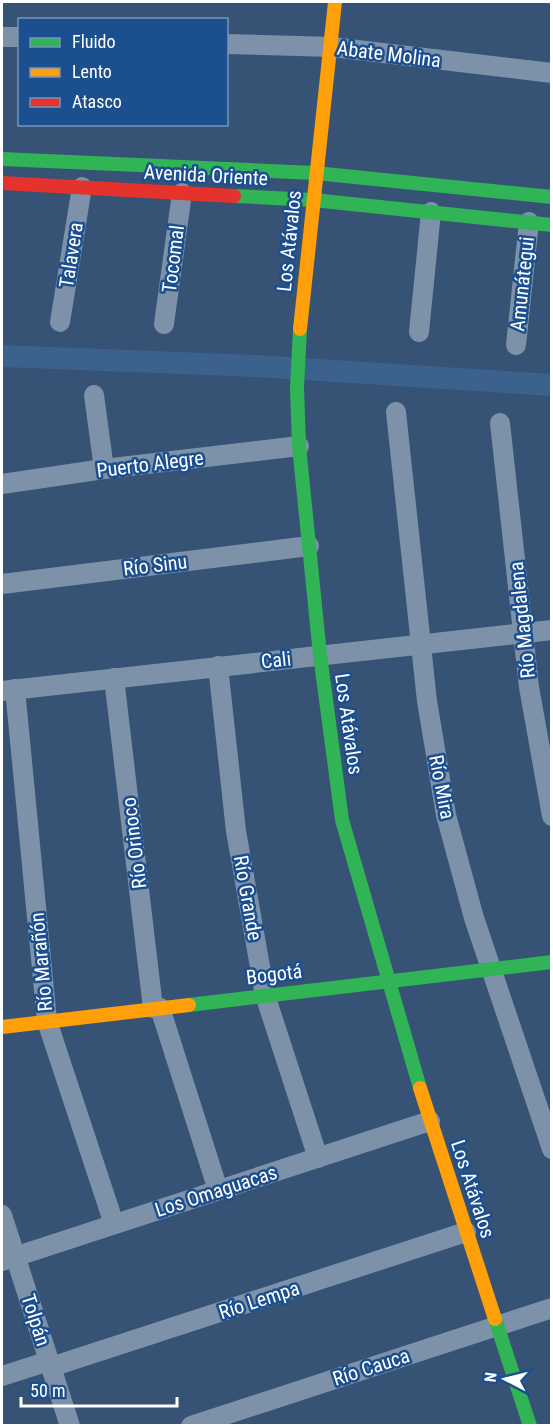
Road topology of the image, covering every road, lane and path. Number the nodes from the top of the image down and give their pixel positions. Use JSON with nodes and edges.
{"nodes":[{"id":1,"x":335,"y":2,"type":"edge"},
{"id":2,"x":2,"y":37,"type":"edge"},
{"id":3,"x":18,"y":37,"type":"edge"},
{"id":4,"x":228,"y":44,"type":"edge"},
{"id":5,"x":332,"y":47,"type":"junction"},
{"id":6,"x":552,"y":73,"type":"edge"},
{"id":7,"x":2,"y":159,"type":"edge"},
{"id":8,"x":315,"y":173,"type":"junction"},
{"id":9,"x":2,"y":183,"type":"edge"},
{"id":10,"x":82,"y":187,"type":"junction"},
{"id":11,"x":182,"y":193,"type":"junction"},
{"id":12,"x":552,"y":197,"type":"edge"},
{"id":13,"x":313,"y":200,"type":"junction"},
{"id":14,"x":431,"y":212,"type":"junction"},
{"id":15,"x":529,"y":222,"type":"junction"},
{"id":16,"x":552,"y":225,"type":"edge"},
{"id":17,"x":60,"y":322,"type":"dead end"},
{"id":18,"x":165,"y":324,"type":"dead end"},
{"id":19,"x":419,"y":332,"type":"dead end"},
{"id":20,"x":516,"y":345,"type":"dead end"},
{"id":21,"x":94,"y":395,"type":"dead end"},
{"id":22,"x":396,"y":412,"type":"dead end"},
{"id":23,"x":500,"y":423,"type":"dead end"},
{"id":24,"x":299,"y":446,"type":"junction"},
{"id":25,"x":104,"y":469,"type":"junction"},
{"id":26,"x":2,"y":484,"type":"edge"},
{"id":27,"x":309,"y":546,"type":"junction"},
{"id":28,"x":2,"y":584,"type":"edge"},
{"id":29,"x":552,"y":630,"type":"edge"},
{"id":30,"x":524,"y":633,"type":"junction"},
{"id":31,"x":422,"y":644,"type":"junction"},
{"id":32,"x":320,"y":655,"type":"junction"},
{"id":33,"x":218,"y":666,"type":"junction"},
{"id":34,"x":114,"y":678,"type":"junction"},
{"id":35,"x":8,"y":690,"type":"edge"},
{"id":36,"x":552,"y":816,"type":"edge"},
{"id":37,"x":552,"y":962,"type":"edge"},
{"id":38,"x":493,"y":969,"type":"junction"},
{"id":39,"x":387,"y":980,"type":"junction"},
{"id":40,"x":265,"y":995,"type":"junction"},
{"id":41,"x":157,"y":1008,"type":"junction"},
{"id":42,"x":47,"y":1021,"type":"junction"},
{"id":43,"x":2,"y":1027,"type":"edge"},
{"id":44,"x":430,"y":1121,"type":"junction"},
{"id":45,"x":552,"y":1149,"type":"edge"},
{"id":46,"x":318,"y":1158,"type":"junction"},
{"id":47,"x":218,"y":1190,"type":"junction"},
{"id":48,"x":2,"y":1215,"type":"edge"},
{"id":49,"x":114,"y":1224,"type":"junction"},
{"id":50,"x":466,"y":1232,"type":"junction"},
{"id":51,"x":8,"y":1259,"type":"edge"},
{"id":52,"x":552,"y":1308,"type":"edge"},
{"id":53,"x":498,"y":1325,"type":"junction"},
{"id":54,"x":50,"y":1364,"type":"junction"},
{"id":55,"x":2,"y":1376,"type":"edge"},
{"id":56,"x":70,"y":1425,"type":"edge"},
{"id":57,"x":191,"y":1425,"type":"edge"},
{"id":58,"x":530,"y":1425,"type":"edge"}],
"edges":[{"from":1,"to":5,"type":"street","name":"Los Atávalos"},
{"from":2,"to":3,"type":"street"},
{"from":4,"to":5,"type":"street","name":"Abate Molina"},
{"from":5,"to":6,"type":"street","name":"Abate Molina"},
{"from":5,"to":8,"type":"street","name":"Los Atávalos"},
{"from":7,"to":8,"type":"street","name":"Avenida Oriente"},
{"from":8,"to":12,"type":"street","name":"Avenida Oriente"},
{"from":8,"to":13,"type":"street","name":"Los Atávalos"},
{"from":9,"to":10,"type":"street","name":"Avenida Oriente"},
{"from":10,"to":11,"type":"street","name":"Avenida Oriente"},
{"from":10,"to":17,"type":"street","name":"Talavera"},
{"from":11,"to":13,"type":"street","name":"Avenida Oriente"},
{"from":11,"to":18,"type":"street","name":"Tocomal"},
{"from":13,"to":14,"type":"street","name":"Avenida Oriente"},
{"from":13,"to":24,"type":"street","name":"Los Atávalos"},
{"from":14,"to":15,"type":"street","name":"Avenida Oriente"},
{"from":14,"to":19,"type":"street"},
{"from":15,"to":16,"type":"street","name":"Avenida Oriente"},
{"from":15,"to":20,"type":"street","name":"Amunátegui"},
{"from":21,"to":25,"type":"street"},
{"from":22,"to":31,"type":"street","name":"Río Mira"},
{"from":23,"to":30,"type":"street","name":"Río Magdalena"},
{"from":24,"to":25,"type":"street","name":"Puerto Alegre"},
{"from":24,"to":27,"type":"street","name":"Los Atávalos"},
{"from":25,"to":26,"type":"street","name":"Puerto Alegre"},
{"from":27,"to":28,"type":"street","name":"Río Sinu"},
{"from":27,"to":32,"type":"street","name":"Los Atávalos"},
{"from":29,"to":30,"type":"street","name":"Cali"},
{"from":30,"to":31,"type":"street","name":"Cali"},
{"from":30,"to":36,"type":"street","name":"Río Magdalena"},
{"from":31,"to":32,"type":"street","name":"Cali"},
{"from":31,"to":38,"type":"street","name":"Río Mira"},
{"from":32,"to":33,"type":"street","name":"Cali"},
{"from":32,"to":39,"type":"street","name":"Los Atávalos"},
{"from":33,"to":34,"type":"street","name":"Cali"},
{"from":33,"to":40,"type":"street","name":"Río Grande"},
{"from":34,"to":35,"type":"street","name":"Cali"},
{"from":34,"to":41,"type":"street","name":"Río Orinoco"},
{"from":35,"to":42,"type":"street","name":"Río Marañón"},
{"from":37,"to":38,"type":"street","name":"Bogotá"},
{"from":38,"to":39,"type":"street","name":"Bogotá"},
{"from":38,"to":45,"type":"street","name":"Río Mira"},
{"from":39,"to":40,"type":"street","name":"Bogotá"},
{"from":39,"to":44,"type":"street","name":"Los Atávalos"},
{"from":40,"to":41,"type":"street","name":"Bogotá"},
{"from":40,"to":46,"type":"street","name":"Río Grande"},
{"from":41,"to":42,"type":"street","name":"Bogotá"},
{"from":41,"to":47,"type":"street","name":"Río Orinoco"},
{"from":42,"to":43,"type":"street","name":"Bogotá"},
{"from":42,"to":49,"type":"street","name":"Río Marañón"},
{"from":44,"to":46,"type":"street","name":"Los Omaguacas"},
{"from":44,"to":50,"type":"street","name":"Los Atávalos"},
{"from":46,"to":47,"type":"street","name":"Los Omaguacas"},
{"from":47,"to":49,"type":"street","name":"Los Omaguacas"},
{"from":48,"to":51,"type":"street","name":"Tolpán"},
{"from":49,"to":51,"type":"street","name":"Los Omaguacas"},
{"from":50,"to":53,"type":"street","name":"Los Atávalos"},
{"from":50,"to":54,"type":"street","name":"Río Lempa"},
{"from":51,"to":54,"type":"street","name":"Tolpán"},
{"from":52,"to":53,"type":"street","name":"Río Cauca"},
{"from":53,"to":57,"type":"street","name":"Río Cauca"},
{"from":53,"to":58,"type":"street","name":"Los Atávalos"},
{"from":54,"to":55,"type":"street","name":"Río Lempa"},
{"from":54,"to":56,"type":"street","name":"Tolpán"}]}
